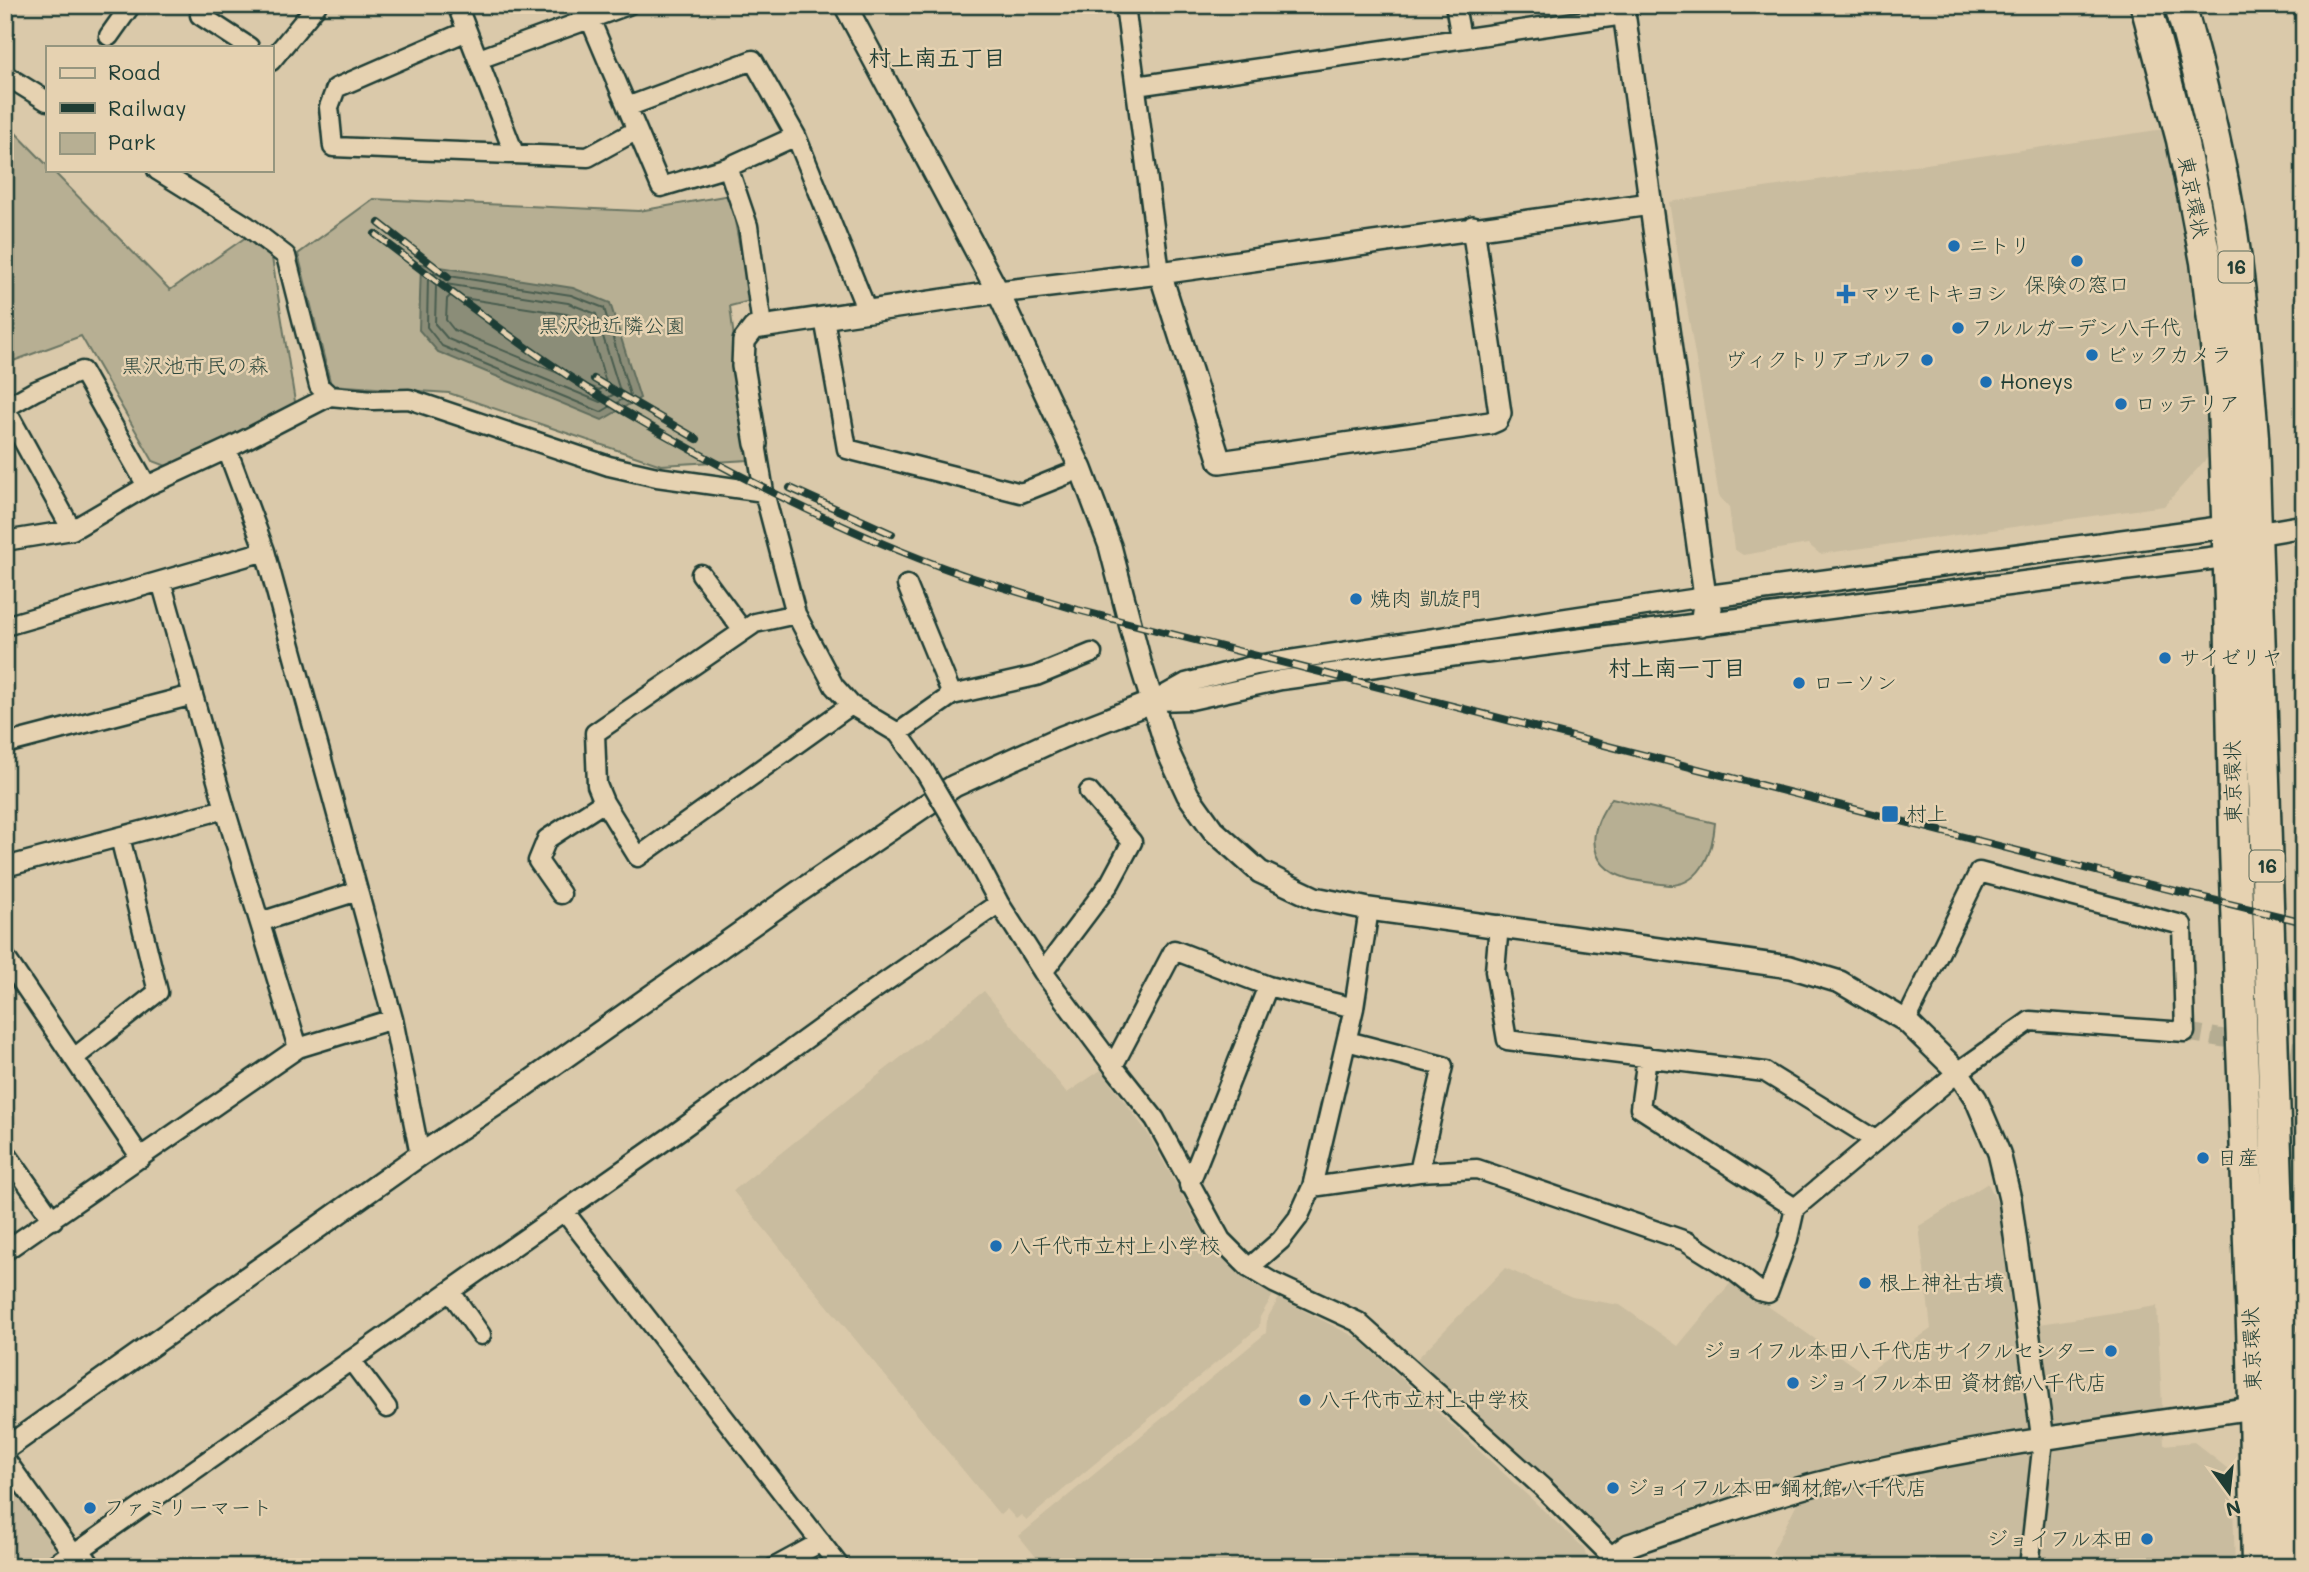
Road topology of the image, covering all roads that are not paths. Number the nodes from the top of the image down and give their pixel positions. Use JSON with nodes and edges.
{"nodes":[{"id":1,"x":131,"y":5,"type":"edge"},
{"id":2,"x":207,"y":5,"type":"edge"},
{"id":3,"x":317,"y":5,"type":"edge"},
{"id":4,"x":457,"y":5,"type":"edge"},
{"id":5,"x":628,"y":5,"type":"edge"},
{"id":6,"x":845,"y":5,"type":"edge"},
{"id":7,"x":1125,"y":5,"type":"edge"},
{"id":8,"x":1455,"y":5,"type":"edge"},
{"id":9,"x":2146,"y":5,"type":"edge"},
{"id":10,"x":2180,"y":5,"type":"edge"},
{"id":11,"x":1624,"y":10,"type":"edge"},
{"id":12,"x":590,"y":19,"type":"junction"},
{"id":13,"x":467,"y":31,"type":"junction"},
{"id":14,"x":109,"y":36,"type":"dead end"},
{"id":15,"x":1461,"y":38,"type":"junction"},
{"id":16,"x":247,"y":46,"type":"edge"},
{"id":17,"x":273,"y":59,"type":"edge"},
{"id":18,"x":479,"y":59,"type":"junction"},
{"id":19,"x":5,"y":75,"type":"edge"},
{"id":20,"x":1136,"y":86,"type":"junction"},
{"id":21,"x":46,"y":100,"type":"edge"},
{"id":22,"x":627,"y":107,"type":"junction"},
{"id":23,"x":637,"y":130,"type":"junction"},
{"id":24,"x":796,"y":136,"type":"junction"},
{"id":25,"x":514,"y":153,"type":"junction"},
{"id":26,"x":728,"y":167,"type":"junction"},
{"id":27,"x":160,"y":172,"type":"edge"},
{"id":28,"x":1650,"y":204,"type":"junction"},
{"id":29,"x":1473,"y":227,"type":"junction"},
{"id":30,"x":1160,"y":274,"type":"junction"},
{"id":31,"x":998,"y":292,"type":"junction"},
{"id":32,"x":867,"y":311,"type":"junction"},
{"id":33,"x":824,"y":318,"type":"junction"},
{"id":34,"x":762,"y":326,"type":"junction"},
{"id":35,"x":330,"y":396,"type":"junction"},
{"id":36,"x":756,"y":444,"type":"joint"},
{"id":37,"x":227,"y":449,"type":"junction"},
{"id":38,"x":1081,"y":469,"type":"junction"},
{"id":39,"x":148,"y":486,"type":"junction"},
{"id":40,"x":764,"y":492,"type":"junction"},
{"id":41,"x":2304,"y":526,"type":"edge"},
{"id":42,"x":72,"y":530,"type":"junction"},
{"id":43,"x":2257,"y":534,"type":"junction"},
{"id":44,"x":5,"y":541,"type":"edge"},
{"id":45,"x":2227,"y":542,"type":"junction"},
{"id":46,"x":265,"y":551,"type":"junction"},
{"id":47,"x":701,"y":574,"type":"dead end"},
{"id":48,"x":161,"y":581,"type":"junction"},
{"id":49,"x":907,"y":585,"type":"dead end"},
{"id":50,"x":1705,"y":597,"type":"junction"},
{"id":51,"x":796,"y":614,"type":"junction"},
{"id":52,"x":1710,"y":624,"type":"junction"},
{"id":53,"x":5,"y":626,"type":"edge"},
{"id":54,"x":743,"y":631,"type":"junction"},
{"id":55,"x":1486,"y":652,"type":"joint"},
{"id":56,"x":1092,"y":653,"type":"dead end"},
{"id":57,"x":193,"y":695,"type":"junction"},
{"id":58,"x":952,"y":695,"type":"junction"},
{"id":59,"x":1152,"y":702,"type":"junction"},
{"id":60,"x":851,"y":705,"type":"junction"},
{"id":61,"x":898,"y":733,"type":"junction"},
{"id":62,"x":5,"y":744,"type":"edge"},
{"id":63,"x":1089,"y":792,"type":"dead end"},
{"id":64,"x":604,"y":802,"type":"junction"},
{"id":65,"x":225,"y":809,"type":"junction"},
{"id":66,"x":120,"y":837,"type":"junction"},
{"id":67,"x":5,"y":867,"type":"edge"},
{"id":68,"x":358,"y":891,"type":"junction"},
{"id":69,"x":561,"y":894,"type":"dead end"},
{"id":70,"x":999,"y":903,"type":"junction"},
{"id":71,"x":1368,"y":909,"type":"junction"},
{"id":72,"x":260,"y":922,"type":"junction"},
{"id":73,"x":1499,"y":925,"type":"junction"},
{"id":74,"x":5,"y":957,"type":"edge"},
{"id":75,"x":1043,"y":972,"type":"junction"},
{"id":76,"x":1268,"y":986,"type":"junction"},
{"id":77,"x":1354,"y":1008,"type":"junction"},
{"id":78,"x":393,"y":1019,"type":"junction"},
{"id":79,"x":1906,"y":1021,"type":"junction"},
{"id":80,"x":1348,"y":1041,"type":"junction"},
{"id":81,"x":298,"y":1048,"type":"junction"},
{"id":82,"x":74,"y":1058,"type":"junction"},
{"id":83,"x":1647,"y":1058,"type":"junction"},
{"id":84,"x":1113,"y":1066,"type":"junction"},
{"id":85,"x":1958,"y":1072,"type":"junction"},
{"id":86,"x":1875,"y":1140,"type":"junction"},
{"id":87,"x":5,"y":1152,"type":"edge"},
{"id":88,"x":420,"y":1155,"type":"junction"},
{"id":89,"x":141,"y":1158,"type":"junction"},
{"id":90,"x":1419,"y":1171,"type":"junction"},
{"id":91,"x":1189,"y":1185,"type":"junction"},
{"id":92,"x":1312,"y":1187,"type":"junction"},
{"id":93,"x":1796,"y":1208,"type":"junction"},
{"id":94,"x":564,"y":1211,"type":"junction"},
{"id":95,"x":53,"y":1220,"type":"junction"},
{"id":96,"x":5,"y":1251,"type":"edge"},
{"id":97,"x":1249,"y":1268,"type":"junction"},
{"id":98,"x":450,"y":1291,"type":"junction"},
{"id":99,"x":481,"y":1335,"type":"dead end"},
{"id":100,"x":351,"y":1360,"type":"junction"},
{"id":101,"x":2294,"y":1401,"type":"edge"},
{"id":102,"x":2254,"y":1407,"type":"junction"},
{"id":103,"x":387,"y":1408,"type":"dead end"},
{"id":104,"x":2043,"y":1440,"type":"junction"},
{"id":105,"x":5,"y":1449,"type":"edge"},
{"id":106,"x":5,"y":1459,"type":"edge"},
{"id":107,"x":821,"y":1542,"type":"junction"},
{"id":108,"x":1608,"y":1562,"type":"edge"},
{"id":109,"x":86,"y":1565,"type":"edge"},
{"id":110,"x":51,"y":1567,"type":"edge"},
{"id":111,"x":775,"y":1567,"type":"edge"},
{"id":112,"x":840,"y":1567,"type":"edge"},
{"id":113,"x":1634,"y":1567,"type":"edge"},
{"id":114,"x":2029,"y":1567,"type":"edge"},
{"id":115,"x":2257,"y":1567,"type":"edge"},
{"id":116,"x":2286,"y":1567,"type":"edge"}],
"edges":[{"from":1,"to":14,"type":"street"},
{"from":2,"to":16,"type":"street"},
{"from":3,"to":17,"type":"street"},
{"from":4,"to":13,"type":"street"},
{"from":5,"to":12,"type":"street"},
{"from":6,"to":31,"type":"street"},
{"from":7,"to":20,"type":"street"},
{"from":8,"to":15,"type":"street"},
{"from":9,"to":45,"type":"highway","name":"東京環状","number":"16"},
{"from":10,"to":43,"type":"highway","name":"東京環状","number":"16"},
{"from":11,"to":15,"type":"street"},
{"from":11,"to":28,"type":"street"},
{"from":12,"to":18,"type":"street"},
{"from":12,"to":22,"type":"street"},
{"from":13,"to":18,"type":"street"},
{"from":13,"to":25,"type":"street"},
{"from":15,"to":20,"type":"street"},
{"from":18,"to":25,"type":"street"},
{"from":19,"to":21,"type":"street"},
{"from":20,"to":30,"type":"street"},
{"from":22,"to":23,"type":"street"},
{"from":22,"to":24,"type":"street"},
{"from":23,"to":25,"type":"street"},
{"from":23,"to":26,"type":"street"},
{"from":24,"to":26,"type":"street"},
{"from":24,"to":32,"type":"street"},
{"from":26,"to":34,"type":"street"},
{"from":27,"to":35,"type":"street"},
{"from":28,"to":29,"type":"street"},
{"from":28,"to":50,"type":"street"},
{"from":29,"to":30,"type":"street"},
{"from":29,"to":30,"type":"street"},
{"from":30,"to":31,"type":"street"},
{"from":31,"to":32,"type":"street"},
{"from":31,"to":38,"type":"street"},
{"from":32,"to":33,"type":"street"},
{"from":33,"to":34,"type":"street"},
{"from":33,"to":38,"type":"street"},
{"from":34,"to":36,"type":"street"},
{"from":35,"to":37,"type":"street"},
{"from":35,"to":40,"type":"street"},
{"from":36,"to":40,"type":"street"},
{"from":37,"to":39,"type":"street"},
{"from":37,"to":46,"type":"street"},
{"from":38,"to":59,"type":"street"},
{"from":39,"to":42,"type":"street"},
{"from":39,"to":42,"type":"street"},
{"from":40,"to":51,"type":"street"},
{"from":41,"to":43,"type":"street"},
{"from":42,"to":44,"type":"street"},
{"from":43,"to":45,"type":"street"},
{"from":43,"to":101,"type":"highway","name":"東京環状","number":"16"},
{"from":45,"to":50,"type":"street"},
{"from":45,"to":52,"type":"street"},
{"from":45,"to":102,"type":"highway","name":"東京環状","number":"16"},
{"from":46,"to":48,"type":"street"},
{"from":46,"to":68,"type":"street"},
{"from":47,"to":54,"type":"street"},
{"from":48,"to":53,"type":"street"},
{"from":48,"to":57,"type":"street"},
{"from":49,"to":58,"type":"street"},
{"from":50,"to":52,"type":"street"},
{"from":50,"to":59,"type":"street"},
{"from":51,"to":54,"type":"street"},
{"from":51,"to":60,"type":"street"},
{"from":52,"to":55,"type":"street"},
{"from":54,"to":64,"type":"street"},
{"from":55,"to":59,"type":"street"},
{"from":56,"to":58,"type":"street"},
{"from":57,"to":62,"type":"street"},
{"from":57,"to":65,"type":"street"},
{"from":58,"to":61,"type":"street"},
{"from":59,"to":71,"type":"street"},
{"from":59,"to":88,"type":"street"},
{"from":60,"to":61,"type":"street"},
{"from":60,"to":64,"type":"street"},
{"from":61,"to":70,"type":"street","bridge":true},
{"from":63,"to":75,"type":"street"},
{"from":64,"to":69,"type":"street"},
{"from":65,"to":66,"type":"street"},
{"from":65,"to":72,"type":"street"},
{"from":66,"to":67,"type":"street"},
{"from":66,"to":82,"type":"street"},
{"from":68,"to":72,"type":"street"},
{"from":68,"to":78,"type":"street"},
{"from":70,"to":75,"type":"street"},
{"from":70,"to":94,"type":"street"},
{"from":71,"to":73,"type":"street"},
{"from":71,"to":77,"type":"street"},
{"from":72,"to":81,"type":"street"},
{"from":73,"to":79,"type":"street"},
{"from":73,"to":83,"type":"street"},
{"from":74,"to":82,"type":"street"},
{"from":75,"to":84,"type":"street"},
{"from":76,"to":77,"type":"street"},
{"from":76,"to":84,"type":"street"},
{"from":76,"to":91,"type":"street"},
{"from":77,"to":80,"type":"street"},
{"from":78,"to":81,"type":"street"},
{"from":78,"to":88,"type":"street"},
{"from":79,"to":85,"type":"street"},
{"from":79,"to":85,"type":"street"},
{"from":80,"to":90,"type":"street"},
{"from":80,"to":92,"type":"street"},
{"from":81,"to":89,"type":"street"},
{"from":82,"to":89,"type":"street"},
{"from":83,"to":86,"type":"street"},
{"from":83,"to":93,"type":"street"},
{"from":84,"to":91,"type":"street"},
{"from":85,"to":86,"type":"street"},
{"from":85,"to":104,"type":"street"},
{"from":86,"to":93,"type":"street"},
{"from":87,"to":95,"type":"street"},
{"from":88,"to":105,"type":"street"},
{"from":89,"to":95,"type":"street"},
{"from":90,"to":92,"type":"street"},
{"from":90,"to":93,"type":"street"},
{"from":91,"to":97,"type":"street"},
{"from":92,"to":97,"type":"street"},
{"from":94,"to":98,"type":"street"},
{"from":94,"to":107,"type":"street"},
{"from":95,"to":96,"type":"street"},
{"from":97,"to":108,"type":"street"},
{"from":98,"to":99,"type":"street"},
{"from":98,"to":100,"type":"street"},
{"from":100,"to":103,"type":"street"},
{"from":100,"to":109,"type":"street"},
{"from":101,"to":102,"type":"street"},
{"from":101,"to":116,"type":"highway","name":"東京環状","number":"16"},
{"from":102,"to":104,"type":"street"},
{"from":102,"to":115,"type":"highway","name":"東京環状","number":"16"},
{"from":104,"to":108,"type":"street"},
{"from":104,"to":114,"type":"street"},
{"from":106,"to":110,"type":"street"},
{"from":107,"to":111,"type":"street"},
{"from":107,"to":112,"type":"street"},
{"from":108,"to":113,"type":"street"}]}
